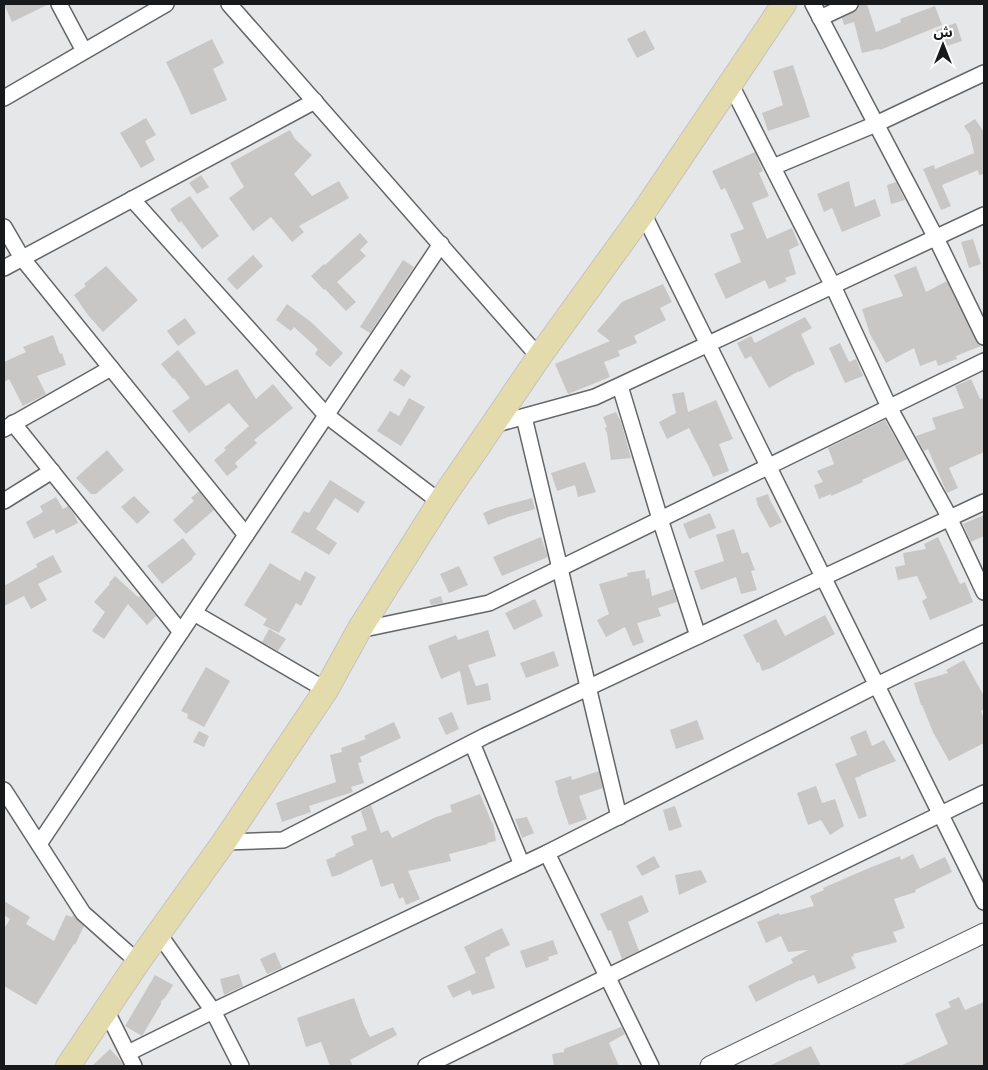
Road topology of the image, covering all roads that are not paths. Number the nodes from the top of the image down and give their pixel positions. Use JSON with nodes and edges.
{"nodes":[{"id":1,"x":59,"y":4,"type":"edge"},
{"id":2,"x":166,"y":4,"type":"edge"},
{"id":3,"x":230,"y":4,"type":"edge"},
{"id":4,"x":784,"y":4,"type":"edge"},
{"id":5,"x":813,"y":4,"type":"edge"},
{"id":6,"x":850,"y":4,"type":"edge"},
{"id":7,"x":820,"y":18,"type":"junction"},
{"id":8,"x":84,"y":51,"type":"junction"},
{"id":9,"x":984,"y":73,"type":"edge"},
{"id":10,"x":730,"y":83,"type":"junction"},
{"id":11,"x":4,"y":98,"type":"edge"},
{"id":12,"x":315,"y":101,"type":"junction"},
{"id":13,"x":876,"y":124,"type":"junction"},
{"id":14,"x":773,"y":167,"type":"junction"},
{"id":15,"x":132,"y":199,"type":"junction"},
{"id":16,"x":643,"y":213,"type":"junction"},
{"id":17,"x":984,"y":215,"type":"edge"},
{"id":18,"x":4,"y":227,"type":"edge"},
{"id":19,"x":936,"y":238,"type":"junction"},
{"id":20,"x":441,"y":244,"type":"junction"},
{"id":21,"x":22,"y":258,"type":"junction"},
{"id":22,"x":4,"y":268,"type":"edge"},
{"id":23,"x":833,"y":286,"type":"junction"},
{"id":24,"x":984,"y":337,"type":"edge"},
{"id":25,"x":708,"y":344,"type":"junction"},
{"id":26,"x":539,"y":357,"type":"junction"},
{"id":27,"x":984,"y":361,"type":"edge"},
{"id":28,"x":111,"y":368,"type":"junction"},
{"id":29,"x":620,"y":386,"type":"junction"},
{"id":30,"x":889,"y":407,"type":"junction"},
{"id":31,"x":326,"y":415,"type":"junction"},
{"id":32,"x":524,"y":417,"type":"junction"},
{"id":33,"x":493,"y":425,"type":"junction"},
{"id":34,"x":9,"y":426,"type":"edge"},
{"id":35,"x":769,"y":466,"type":"junction"},
{"id":36,"x":52,"y":471,"type":"junction"},
{"id":37,"x":4,"y":501,"type":"edge"},
{"id":38,"x":440,"y":502,"type":"junction"},
{"id":39,"x":984,"y":502,"type":"edge"},
{"id":40,"x":949,"y":518,"type":"junction"},
{"id":41,"x":660,"y":519,"type":"junction"},
{"id":42,"x":246,"y":535,"type":"junction"},
{"id":43,"x":559,"y":568,"type":"junction"},
{"id":44,"x":824,"y":578,"type":"junction"},
{"id":45,"x":984,"y":592,"type":"edge"},
{"id":46,"x":194,"y":613,"type":"junction"},
{"id":47,"x":359,"y":630,"type":"junction"},
{"id":48,"x":181,"y":632,"type":"junction"},
{"id":49,"x":984,"y":633,"type":"edge"},
{"id":50,"x":698,"y":636,"type":"junction"},
{"id":51,"x":877,"y":685,"type":"junction"},
{"id":52,"x":588,"y":687,"type":"junction"},
{"id":53,"x":326,"y":690,"type":"junction"},
{"id":54,"x":472,"y":743,"type":"junction"},
{"id":55,"x":4,"y":790,"type":"edge"},
{"id":56,"x":984,"y":793,"type":"edge"},
{"id":57,"x":941,"y":814,"type":"junction"},
{"id":58,"x":618,"y":817,"type":"junction"},
{"id":59,"x":224,"y":842,"type":"junction"},
{"id":60,"x":39,"y":844,"type":"junction"},
{"id":61,"x":547,"y":853,"type":"junction"},
{"id":62,"x":522,"y":865,"type":"junction"},
{"id":63,"x":984,"y":902,"type":"edge"},
{"id":64,"x":984,"y":933,"type":"edge"},
{"id":65,"x":159,"y":934,"type":"junction"},
{"id":66,"x":138,"y":962,"type":"junction"},
{"id":67,"x":607,"y":977,"type":"junction"},
{"id":68,"x":106,"y":1010,"type":"junction"},
{"id":69,"x":213,"y":1011,"type":"junction"},
{"id":70,"x":131,"y":1060,"type":"edge"},
{"id":71,"x":68,"y":1066,"type":"edge"},
{"id":72,"x":241,"y":1066,"type":"edge"},
{"id":73,"x":426,"y":1066,"type":"edge"},
{"id":74,"x":651,"y":1066,"type":"edge"},
{"id":75,"x":710,"y":1066,"type":"edge"}],
"edges":[{"from":1,"to":8,"type":"street"},
{"from":2,"to":8,"type":"street"},
{"from":3,"to":12,"type":"street"},
{"from":4,"to":10,"type":"main road"},
{"from":5,"to":7,"type":"street"},
{"from":6,"to":7,"type":"street"},
{"from":7,"to":13,"type":"street"},
{"from":8,"to":11,"type":"street"},
{"from":9,"to":13,"type":"street"},
{"from":10,"to":14,"type":"street"},
{"from":10,"to":16,"type":"main road"},
{"from":12,"to":15,"type":"street"},
{"from":12,"to":20,"type":"street"},
{"from":13,"to":14,"type":"street"},
{"from":13,"to":19,"type":"street"},
{"from":14,"to":23,"type":"street"},
{"from":15,"to":21,"type":"street"},
{"from":15,"to":31,"type":"street"},
{"from":16,"to":25,"type":"street"},
{"from":16,"to":26,"type":"main road"},
{"from":17,"to":19,"type":"street"},
{"from":18,"to":21,"type":"street"},
{"from":19,"to":23,"type":"street"},
{"from":19,"to":24,"type":"street"},
{"from":20,"to":26,"type":"street"},
{"from":20,"to":31,"type":"street"},
{"from":21,"to":22,"type":"street"},
{"from":21,"to":28,"type":"street"},
{"from":23,"to":25,"type":"street"},
{"from":23,"to":30,"type":"street"},
{"from":25,"to":29,"type":"street"},
{"from":25,"to":35,"type":"street"},
{"from":26,"to":33,"type":"main road"},
{"from":27,"to":30,"type":"street"},
{"from":28,"to":34,"type":"street"},
{"from":28,"to":42,"type":"street"},
{"from":29,"to":32,"type":"street"},
{"from":29,"to":41,"type":"street"},
{"from":30,"to":35,"type":"street"},
{"from":30,"to":40,"type":"street"},
{"from":31,"to":38,"type":"street"},
{"from":31,"to":42,"type":"street"},
{"from":32,"to":33,"type":"street"},
{"from":32,"to":43,"type":"street"},
{"from":33,"to":38,"type":"main road"},
{"from":34,"to":36,"type":"street"},
{"from":35,"to":41,"type":"street"},
{"from":35,"to":44,"type":"street"},
{"from":36,"to":37,"type":"street"},
{"from":36,"to":48,"type":"street"},
{"from":38,"to":47,"type":"main road"},
{"from":39,"to":40,"type":"street"},
{"from":40,"to":44,"type":"street"},
{"from":40,"to":45,"type":"street"},
{"from":41,"to":43,"type":"street"},
{"from":41,"to":50,"type":"street"},
{"from":42,"to":46,"type":"street"},
{"from":43,"to":47,"type":"street"},
{"from":43,"to":52,"type":"street"},
{"from":44,"to":50,"type":"street"},
{"from":44,"to":51,"type":"street"},
{"from":46,"to":48,"type":"street"},
{"from":46,"to":53,"type":"street"},
{"from":47,"to":53,"type":"main road"},
{"from":48,"to":60,"type":"street"},
{"from":49,"to":51,"type":"street"},
{"from":50,"to":52,"type":"street"},
{"from":51,"to":57,"type":"street"},
{"from":51,"to":58,"type":"street"},
{"from":52,"to":54,"type":"street"},
{"from":52,"to":58,"type":"street"},
{"from":53,"to":59,"type":"main road"},
{"from":54,"to":59,"type":"street"},
{"from":54,"to":62,"type":"street"},
{"from":55,"to":60,"type":"street"},
{"from":56,"to":57,"type":"street"},
{"from":57,"to":63,"type":"street"},
{"from":57,"to":67,"type":"street"},
{"from":58,"to":61,"type":"street"},
{"from":59,"to":65,"type":"main road"},
{"from":60,"to":66,"type":"street"},
{"from":61,"to":62,"type":"street"},
{"from":61,"to":67,"type":"street"},
{"from":62,"to":69,"type":"street"},
{"from":64,"to":75,"type":"street"},
{"from":65,"to":66,"type":"main road"},
{"from":65,"to":69,"type":"street"},
{"from":66,"to":68,"type":"main road"},
{"from":67,"to":73,"type":"street"},
{"from":67,"to":74,"type":"street"},
{"from":68,"to":70,"type":"street"},
{"from":68,"to":71,"type":"main road"},
{"from":69,"to":70,"type":"street"},
{"from":69,"to":72,"type":"street"}]}
